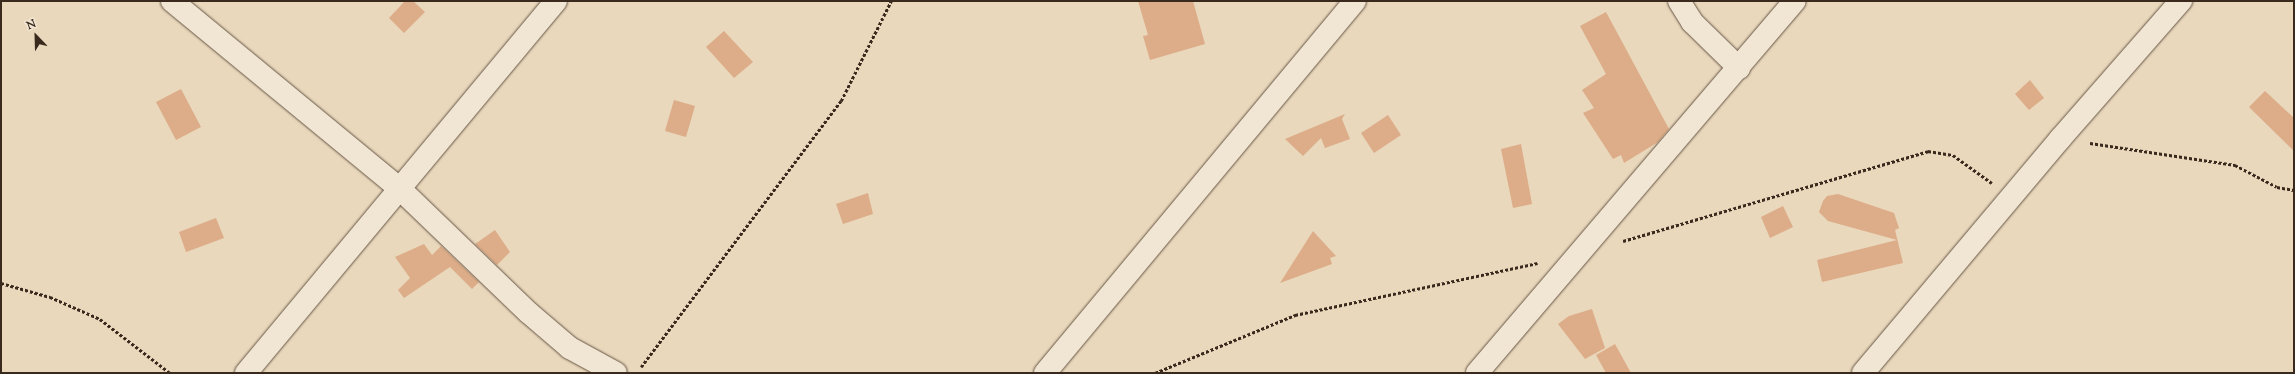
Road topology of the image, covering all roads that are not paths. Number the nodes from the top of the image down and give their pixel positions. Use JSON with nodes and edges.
{"nodes":[{"id":1,"x":172,"y":1,"type":"edge"},
{"id":2,"x":556,"y":1,"type":"edge"},
{"id":3,"x":1355,"y":1,"type":"edge"},
{"id":4,"x":1679,"y":1,"type":"edge"},
{"id":5,"x":1795,"y":1,"type":"edge"},
{"id":6,"x":2181,"y":1,"type":"edge"},
{"id":7,"x":1739,"y":68,"type":"junction"},
{"id":8,"x":399,"y":188,"type":"junction"},
{"id":9,"x":246,"y":373,"type":"edge"},
{"id":10,"x":616,"y":373,"type":"edge"},
{"id":11,"x":1045,"y":373,"type":"edge"},
{"id":12,"x":1478,"y":373,"type":"edge"},
{"id":13,"x":1863,"y":373,"type":"edge"}],
"edges":[{"from":1,"to":8,"type":"street"},
{"from":2,"to":8,"type":"street"},
{"from":3,"to":11,"type":"street"},
{"from":4,"to":7,"type":"street"},
{"from":5,"to":7,"type":"street"},
{"from":6,"to":13,"type":"street"},
{"from":7,"to":12,"type":"street"},
{"from":8,"to":9,"type":"street"},
{"from":8,"to":10,"type":"street"}]}
